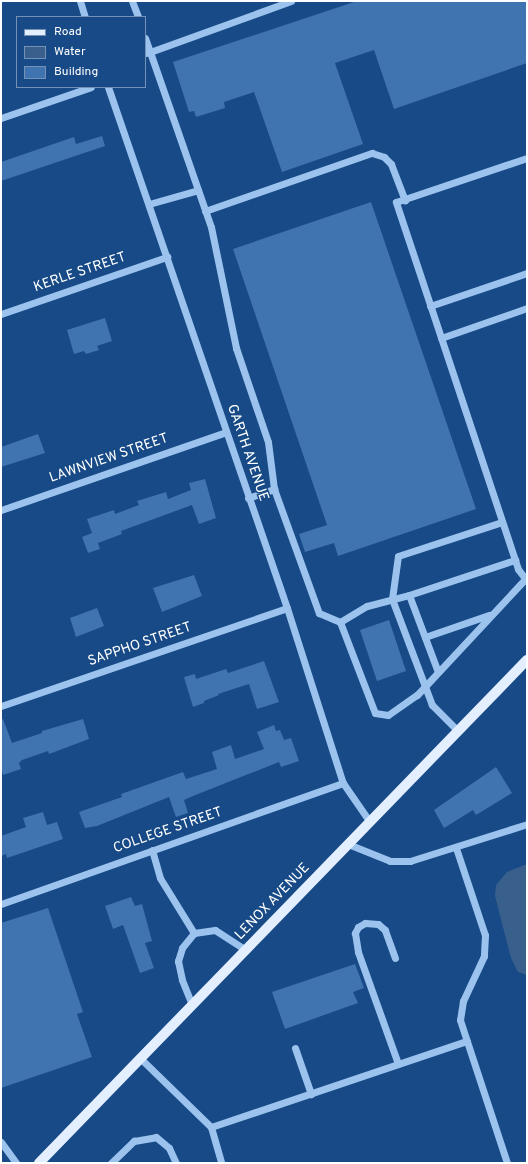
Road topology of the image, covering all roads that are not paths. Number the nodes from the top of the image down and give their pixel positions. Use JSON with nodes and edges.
{"nodes":[{"id":1,"x":80,"y":1,"type":"edge"},
{"id":2,"x":132,"y":1,"type":"edge"},
{"id":3,"x":291,"y":1,"type":"edge"},
{"id":4,"x":85,"y":16,"type":"edge"},
{"id":5,"x":138,"y":16,"type":"edge"},
{"id":6,"x":147,"y":52,"type":"edge"},
{"id":7,"x":88,"y":88,"type":"edge"},
{"id":8,"x":108,"y":88,"type":"edge"},
{"id":9,"x":1,"y":118,"type":"edge"},
{"id":10,"x":527,"y":158,"type":"edge"},
{"id":11,"x":198,"y":190,"type":"junction"},
{"id":12,"x":405,"y":200,"type":"junction"},
{"id":13,"x":149,"y":204,"type":"junction"},
{"id":14,"x":205,"y":211,"type":"junction"},
{"id":15,"x":167,"y":257,"type":"junction"},
{"id":16,"x":527,"y":273,"type":"edge"},
{"id":17,"x":430,"y":306,"type":"junction"},
{"id":18,"x":527,"y":308,"type":"edge"},
{"id":19,"x":1,"y":314,"type":"edge"},
{"id":20,"x":441,"y":338,"type":"junction"},
{"id":21,"x":226,"y":432,"type":"junction"},
{"id":22,"x":274,"y":489,"type":"junction"},
{"id":23,"x":248,"y":498,"type":"junction"},
{"id":24,"x":1,"y":510,"type":"edge"},
{"id":25,"x":502,"y":522,"type":"junction"},
{"id":26,"x":515,"y":560,"type":"junction"},
{"id":27,"x":526,"y":579,"type":"edge"},
{"id":28,"x":409,"y":595,"type":"junction"},
{"id":29,"x":392,"y":599,"type":"junction"},
{"id":30,"x":287,"y":608,"type":"junction"},
{"id":31,"x":492,"y":615,"type":"junction"},
{"id":32,"x":340,"y":622,"type":"junction"},
{"id":33,"x":425,"y":637,"type":"junction"},
{"id":34,"x":527,"y":660,"type":"edge"},
{"id":35,"x":438,"y":672,"type":"junction"},
{"id":36,"x":424,"y":686,"type":"junction"},
{"id":37,"x":1,"y":706,"type":"edge"},
{"id":38,"x":458,"y":731,"type":"junction"},
{"id":39,"x":343,"y":783,"type":"junction"},
{"id":40,"x":370,"y":822,"type":"junction"},
{"id":41,"x":527,"y":824,"type":"edge"},
{"id":42,"x":348,"y":844,"type":"junction"},
{"id":43,"x":456,"y":848,"type":"junction"},
{"id":44,"x":152,"y":850,"type":"junction"},
{"id":45,"x":1,"y":904,"type":"edge"},
{"id":46,"x":194,"y":933,"type":"junction"},
{"id":47,"x":246,"y":950,"type":"junction"},
{"id":48,"x":395,"y":958,"type":"dead end"},
{"id":49,"x":192,"y":1005,"type":"junction"},
{"id":50,"x":466,"y":1041,"type":"junction"},
{"id":51,"x":295,"y":1048,"type":"dead end"},
{"id":52,"x":140,"y":1058,"type":"junction"},
{"id":53,"x":398,"y":1064,"type":"junction"},
{"id":54,"x":310,"y":1094,"type":"junction"},
{"id":55,"x":211,"y":1127,"type":"junction"},
{"id":56,"x":1,"y":1142,"type":"edge"},
{"id":57,"x":16,"y":1163,"type":"edge"},
{"id":58,"x":39,"y":1163,"type":"edge"},
{"id":59,"x":111,"y":1163,"type":"edge"},
{"id":60,"x":176,"y":1163,"type":"edge"},
{"id":61,"x":221,"y":1163,"type":"edge"},
{"id":62,"x":508,"y":1163,"type":"edge"}],
"edges":[{"from":1,"to":4,"type":"street"},
{"from":2,"to":5,"type":"street"},
{"from":3,"to":6,"type":"street"},
{"from":6,"to":11,"type":"street"},
{"from":7,"to":9,"type":"street"},
{"from":8,"to":13,"type":"street","name":"GARTH AVENUE"},
{"from":10,"to":12,"type":"street"},
{"from":11,"to":13,"type":"street"},
{"from":11,"to":14,"type":"street"},
{"from":12,"to":14,"type":"street"},
{"from":12,"to":17,"type":"street"},
{"from":13,"to":15,"type":"street","name":"GARTH AVENUE"},
{"from":14,"to":22,"type":"street"},
{"from":15,"to":19,"type":"street","name":"KERLE STREET"},
{"from":15,"to":21,"type":"street","name":"GARTH AVENUE"},
{"from":16,"to":17,"type":"street"},
{"from":17,"to":20,"type":"street"},
{"from":18,"to":20,"type":"street"},
{"from":20,"to":25,"type":"street"},
{"from":21,"to":23,"type":"street","name":"GARTH AVENUE"},
{"from":21,"to":24,"type":"street","name":"LAWNVIEW STREET"},
{"from":22,"to":23,"type":"street"},
{"from":22,"to":32,"type":"street"},
{"from":23,"to":30,"type":"street","name":"GARTH AVENUE"},
{"from":25,"to":26,"type":"street"},
{"from":25,"to":29,"type":"street"},
{"from":26,"to":27,"type":"street"},
{"from":26,"to":28,"type":"street"},
{"from":27,"to":31,"type":"street"},
{"from":28,"to":29,"type":"street"},
{"from":28,"to":33,"type":"street"},
{"from":29,"to":32,"type":"street"},
{"from":29,"to":36,"type":"street"},
{"from":30,"to":37,"type":"street","name":"SAPPHO STREET"},
{"from":30,"to":39,"type":"street","name":"GARTH AVENUE"},
{"from":31,"to":33,"type":"street"},
{"from":31,"to":35,"type":"street"},
{"from":32,"to":36,"type":"street"},
{"from":33,"to":35,"type":"street"},
{"from":34,"to":38,"type":"main road","name":"LENOX AVENUE"},
{"from":35,"to":36,"type":"street"},
{"from":36,"to":38,"type":"street"},
{"from":38,"to":40,"type":"main road","name":"LENOX AVENUE"},
{"from":39,"to":40,"type":"street","name":"GARTH AVENUE"},
{"from":39,"to":44,"type":"street","name":"COLLEGE STREET"},
{"from":40,"to":42,"type":"main road","name":"LENOX AVENUE"},
{"from":41,"to":43,"type":"street"},
{"from":42,"to":43,"type":"street"},
{"from":42,"to":47,"type":"main road","name":"LENOX AVENUE"},
{"from":43,"to":50,"type":"street"},
{"from":44,"to":45,"type":"street","name":"COLLEGE STREET"},
{"from":44,"to":46,"type":"street"},
{"from":46,"to":47,"type":"street"},
{"from":46,"to":49,"type":"street"},
{"from":47,"to":49,"type":"main road","name":"LENOX AVENUE"},
{"from":48,"to":53,"type":"street"},
{"from":49,"to":52,"type":"main road","name":"LENOX AVENUE"},
{"from":50,"to":53,"type":"street"},
{"from":50,"to":62,"type":"street"},
{"from":51,"to":54,"type":"street"},
{"from":52,"to":55,"type":"street"},
{"from":52,"to":58,"type":"main road","name":"LENOX AVENUE"},
{"from":53,"to":54,"type":"street"},
{"from":54,"to":55,"type":"street"},
{"from":55,"to":61,"type":"street"},
{"from":56,"to":57,"type":"street"},
{"from":59,"to":60,"type":"street"}]}
